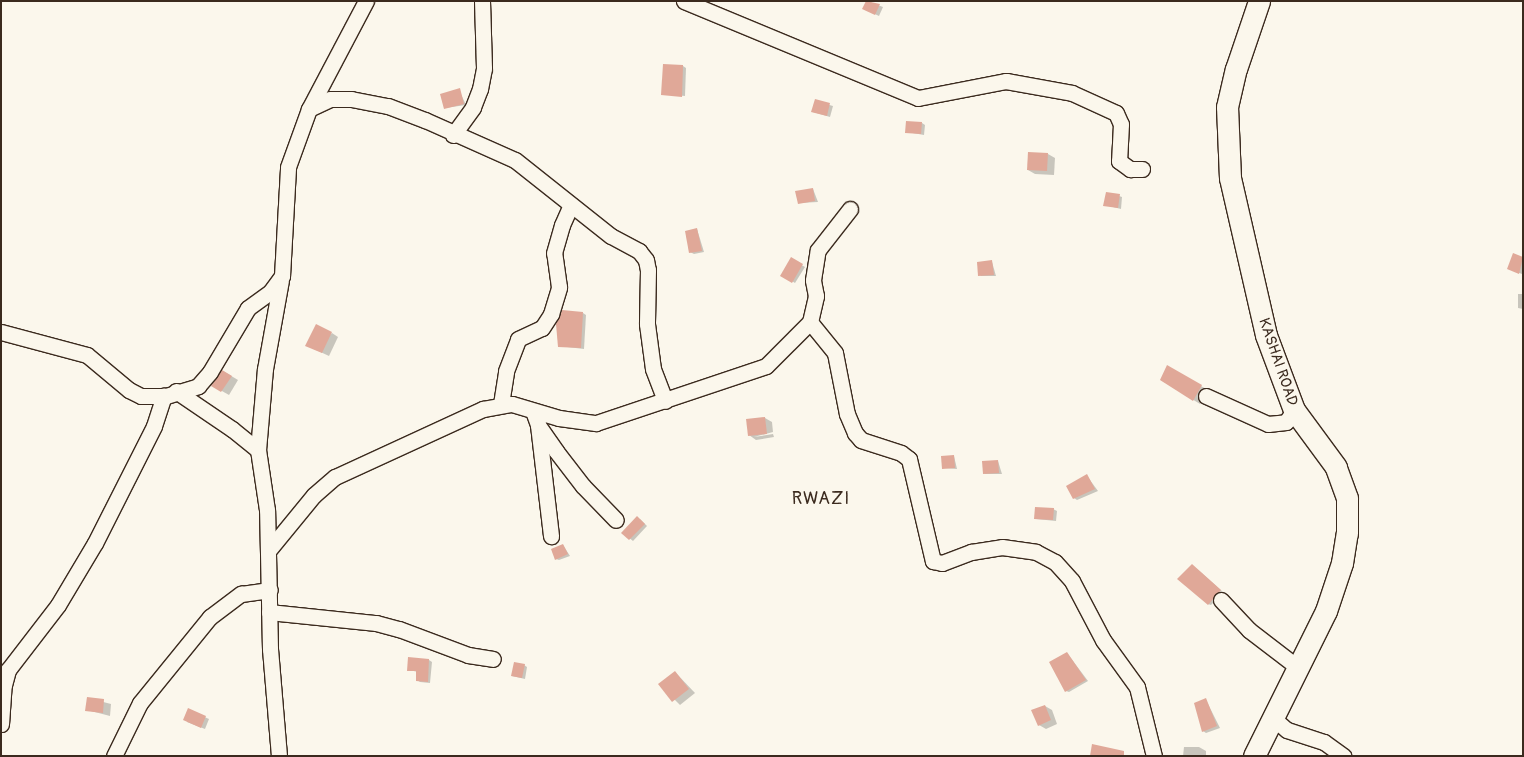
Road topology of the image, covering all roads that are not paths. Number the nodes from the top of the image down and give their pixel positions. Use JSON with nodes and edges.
{"nodes":[{"id":1,"x":366,"y":1,"type":"edge"},
{"id":2,"x":482,"y":1,"type":"edge"},
{"id":3,"x":684,"y":1,"type":"edge"},
{"id":4,"x":1259,"y":1,"type":"edge"},
{"id":5,"x":309,"y":109,"type":"junction"},
{"id":6,"x":453,"y":134,"type":"junction"},
{"id":7,"x":1142,"y":169,"type":"dead end"},
{"id":8,"x":571,"y":206,"type":"junction"},
{"id":9,"x":850,"y":209,"type":"dead end"},
{"id":10,"x":282,"y":276,"type":"junction"},
{"id":11,"x":810,"y":322,"type":"junction"},
{"id":12,"x":1,"y":332,"type":"edge"},
{"id":13,"x":170,"y":394,"type":"junction"},
{"id":14,"x":1206,"y":396,"type":"dead end"},
{"id":15,"x":665,"y":401,"type":"junction"},
{"id":16,"x":501,"y":404,"type":"junction"},
{"id":17,"x":1294,"y":410,"type":"junction"},
{"id":18,"x":536,"y":418,"type":"junction"},
{"id":19,"x":258,"y":450,"type":"junction"},
{"id":20,"x":616,"y":520,"type":"dead end"},
{"id":21,"x":551,"y":536,"type":"dead end"},
{"id":22,"x":268,"y":551,"type":"junction"},
{"id":23,"x":270,"y":590,"type":"junction"},
{"id":24,"x":1222,"y":600,"type":"dead end"},
{"id":25,"x":269,"y":612,"type":"junction"},
{"id":26,"x":494,"y":659,"type":"dead end"},
{"id":27,"x":1296,"y":666,"type":"junction"},
{"id":28,"x":1272,"y":718,"type":"junction"},
{"id":29,"x":1,"y":724,"type":"edge"},
{"id":30,"x":114,"y":756,"type":"edge"},
{"id":31,"x":279,"y":756,"type":"edge"},
{"id":32,"x":1154,"y":756,"type":"edge"},
{"id":33,"x":1254,"y":756,"type":"edge"},
{"id":34,"x":1343,"y":756,"type":"edge"}],
"edges":[{"from":1,"to":5,"type":"street"},
{"from":2,"to":6,"type":"street"},
{"from":3,"to":7,"type":"street"},
{"from":4,"to":17,"type":"street","name":"KASHAI ROAD"},
{"from":5,"to":6,"type":"street"},
{"from":5,"to":10,"type":"street"},
{"from":6,"to":8,"type":"street"},
{"from":8,"to":15,"type":"street"},
{"from":8,"to":16,"type":"street"},
{"from":9,"to":11,"type":"street"},
{"from":10,"to":13,"type":"street"},
{"from":10,"to":19,"type":"street"},
{"from":11,"to":15,"type":"street"},
{"from":11,"to":32,"type":"street"},
{"from":12,"to":13,"type":"street"},
{"from":13,"to":19,"type":"street"},
{"from":13,"to":29,"type":"street"},
{"from":14,"to":17,"type":"street"},
{"from":15,"to":18,"type":"street"},
{"from":16,"to":18,"type":"street"},
{"from":16,"to":22,"type":"street"},
{"from":17,"to":27,"type":"street","name":"KASHAI ROAD"},
{"from":18,"to":20,"type":"street"},
{"from":18,"to":21,"type":"street"},
{"from":19,"to":22,"type":"street"},
{"from":22,"to":23,"type":"street"},
{"from":23,"to":25,"type":"street"},
{"from":23,"to":30,"type":"street"},
{"from":24,"to":27,"type":"street"},
{"from":25,"to":26,"type":"street"},
{"from":25,"to":31,"type":"street"},
{"from":27,"to":28,"type":"street","name":"KASHAI ROAD"},
{"from":28,"to":33,"type":"street","name":"KASHAI ROAD"},
{"from":28,"to":34,"type":"street"}]}
